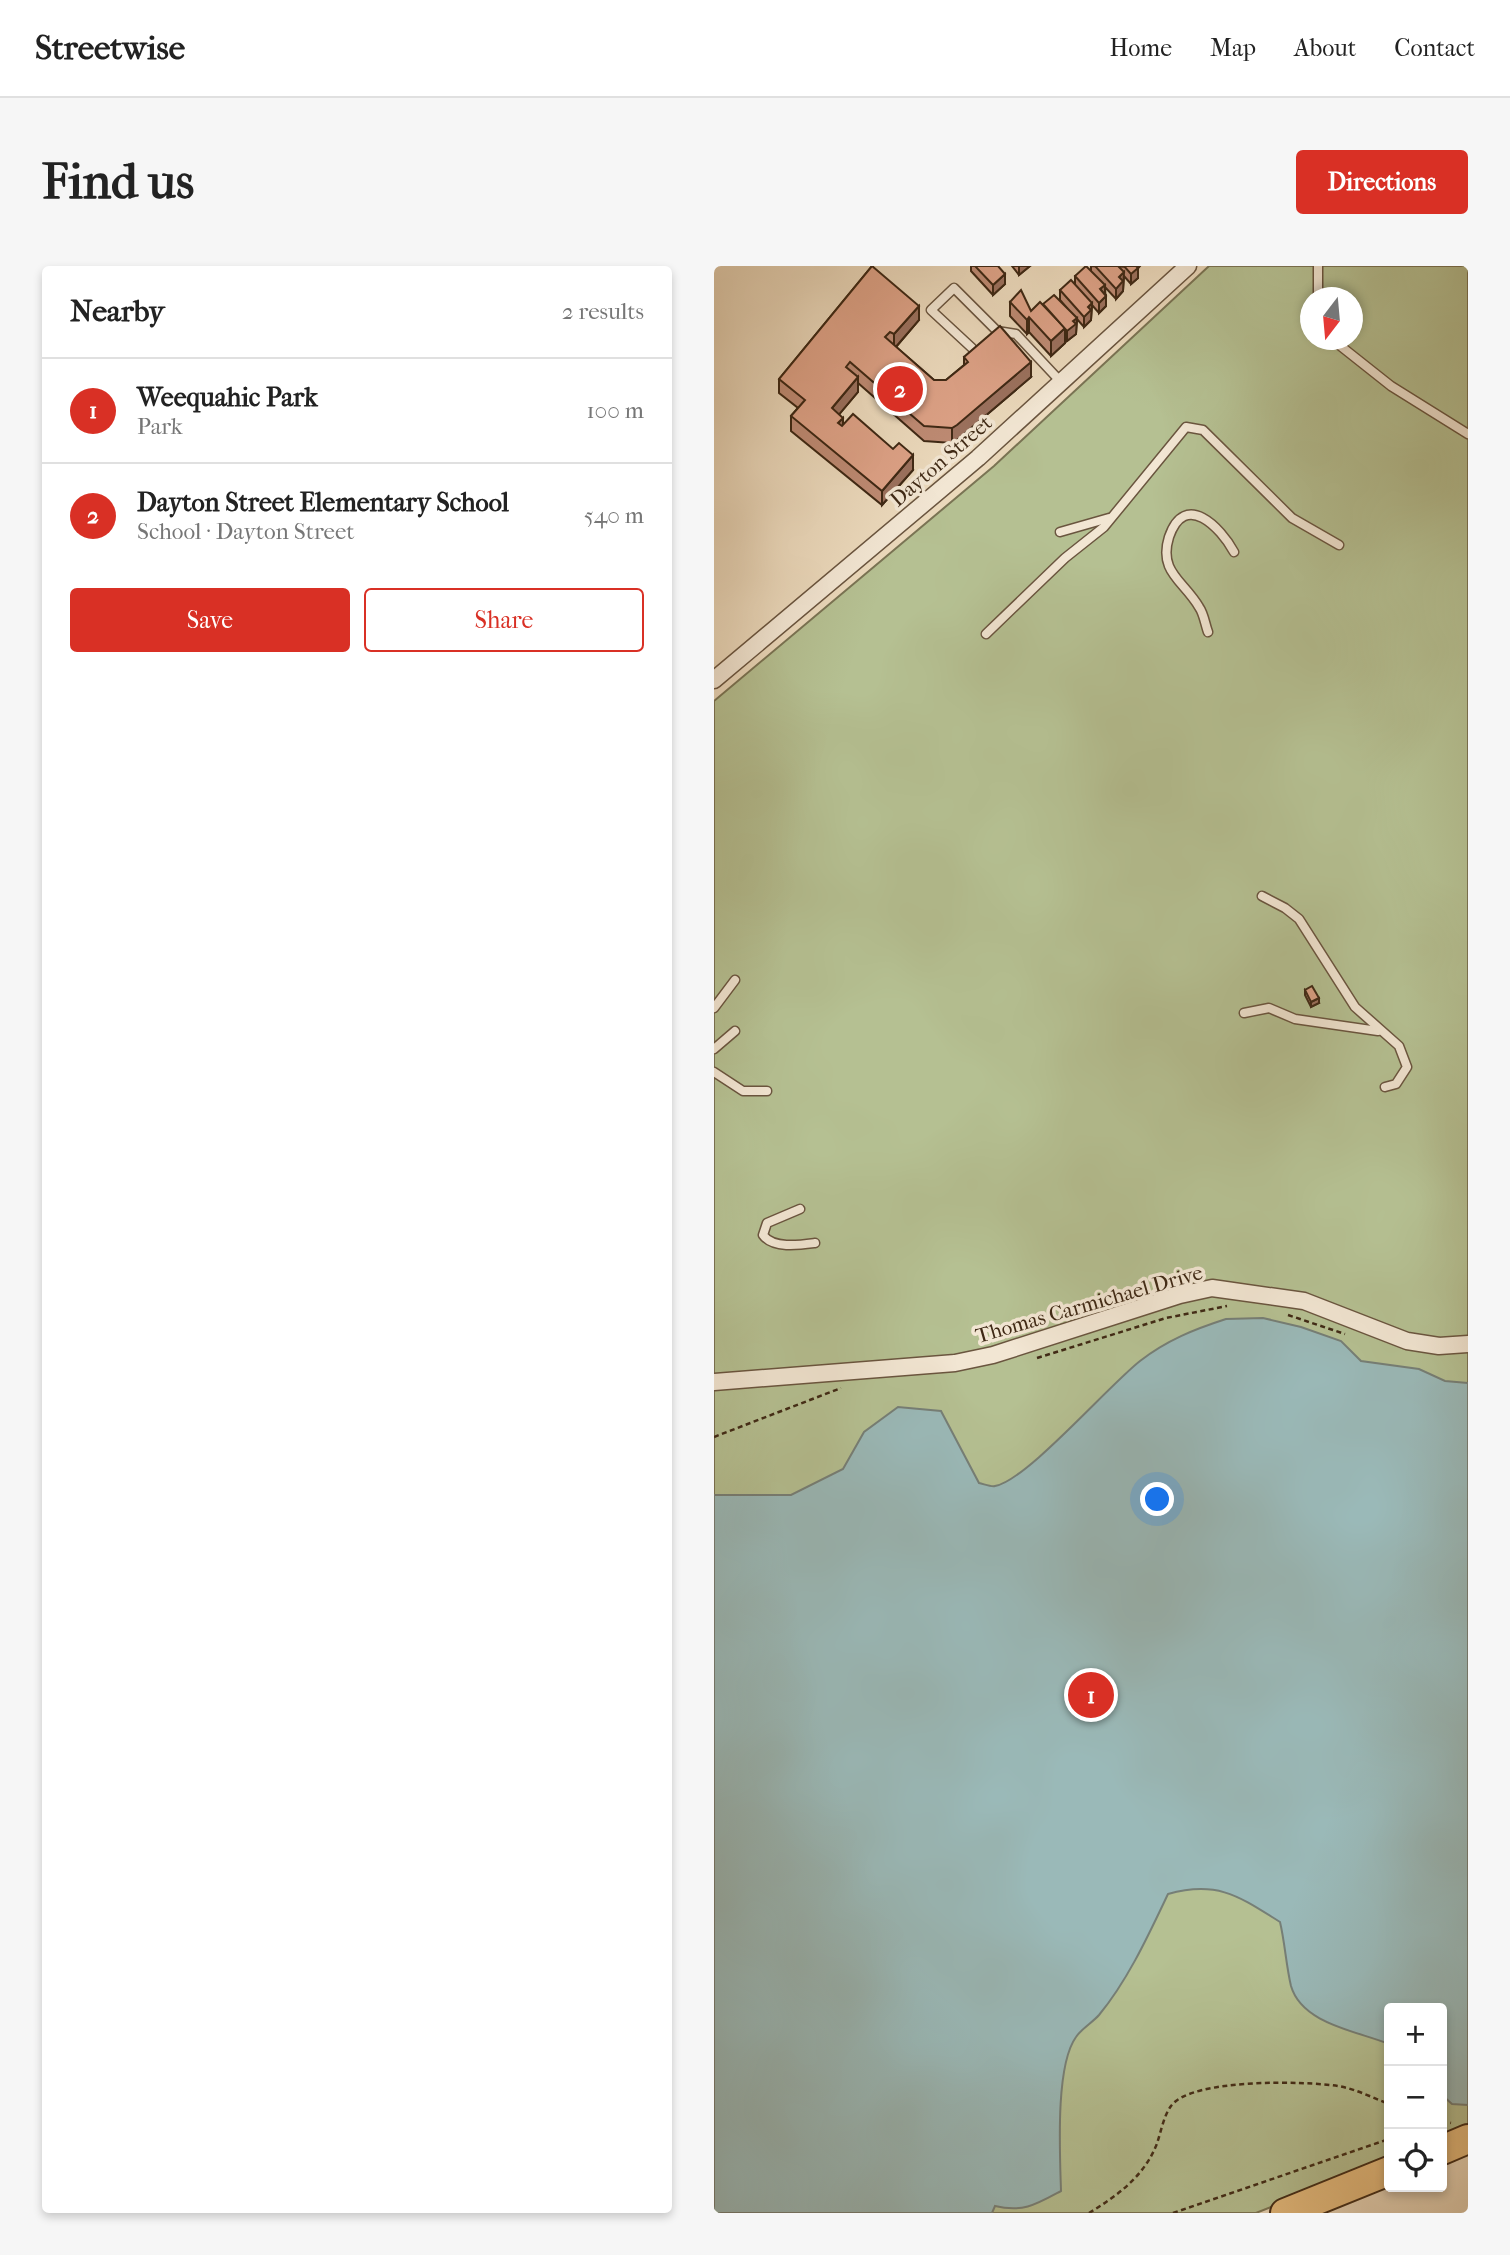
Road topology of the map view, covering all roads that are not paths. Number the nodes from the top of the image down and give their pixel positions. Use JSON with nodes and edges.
{"nodes":[{"id":1,"x":1188,"y":266,"type":"edge"},
{"id":2,"x":1318,"y":266,"type":"edge"},
{"id":3,"x":1318,"y":287,"type":"edge"},
{"id":4,"x":972,"y":348,"type":"edge"},
{"id":5,"x":1346,"y":350,"type":"edge"},
{"id":6,"x":1061,"y":382,"type":"junction"},
{"id":7,"x":1468,"y":434,"type":"edge"},
{"id":8,"x":1109,"y":518,"type":"junction"},
{"id":9,"x":1060,"y":532,"type":"dead end"},
{"id":10,"x":1339,"y":545,"type":"dead end"},
{"id":11,"x":1234,"y":552,"type":"dead end"},
{"id":12,"x":1208,"y":632,"type":"dead end"},
{"id":13,"x":986,"y":634,"type":"dead end"},
{"id":14,"x":714,"y":680,"type":"edge"},
{"id":15,"x":1262,"y":896,"type":"dead end"},
{"id":16,"x":735,"y":980,"type":"dead end"},
{"id":17,"x":714,"y":1008,"type":"edge"},
{"id":18,"x":1244,"y":1013,"type":"dead end"},
{"id":19,"x":735,"y":1031,"type":"dead end"},
{"id":20,"x":1384,"y":1033,"type":"junction"},
{"id":21,"x":714,"y":1049,"type":"edge"},
{"id":22,"x":714,"y":1072,"type":"edge"},
{"id":23,"x":1385,"y":1087,"type":"dead end"},
{"id":24,"x":767,"y":1091,"type":"dead end"},
{"id":25,"x":800,"y":1209,"type":"dead end"},
{"id":26,"x":815,"y":1243,"type":"dead end"},
{"id":27,"x":1468,"y":1344,"type":"edge"},
{"id":28,"x":714,"y":1382,"type":"edge"},
{"id":29,"x":1468,"y":2139,"type":"edge"},
{"id":30,"x":1447,"y":2148,"type":"edge"},
{"id":31,"x":1468,"y":2159,"type":"edge"},
{"id":32,"x":1447,"y":2168,"type":"edge"},
{"id":33,"x":1384,"y":2173,"type":"edge"},
{"id":34,"x":1387,"y":2192,"type":"edge"},
{"id":35,"x":1285,"y":2213,"type":"edge"},
{"id":36,"x":1335,"y":2213,"type":"edge"}],
"edges":[{"from":1,"to":6,"type":"street","name":"Dayton Street"},
{"from":2,"to":3,"type":"lane"},
{"from":4,"to":6,"type":"lane"},
{"from":5,"to":7,"type":"lane"},
{"from":6,"to":14,"type":"street","name":"Dayton Street"},
{"from":8,"to":9,"type":"lane"},
{"from":8,"to":10,"type":"lane"},
{"from":8,"to":13,"type":"lane"},
{"from":11,"to":12,"type":"lane"},
{"from":15,"to":20,"type":"lane"},
{"from":16,"to":17,"type":"lane"},
{"from":18,"to":20,"type":"lane"},
{"from":19,"to":21,"type":"lane"},
{"from":20,"to":23,"type":"lane"},
{"from":22,"to":24,"type":"lane"},
{"from":25,"to":26,"type":"lane"},
{"from":27,"to":28,"type":"street","name":"Thomas Carmichael Drive"},
{"from":29,"to":30,"type":"highway"},
{"from":31,"to":32,"type":"highway"},
{"from":33,"to":35,"type":"highway"},
{"from":34,"to":36,"type":"highway"}]}
